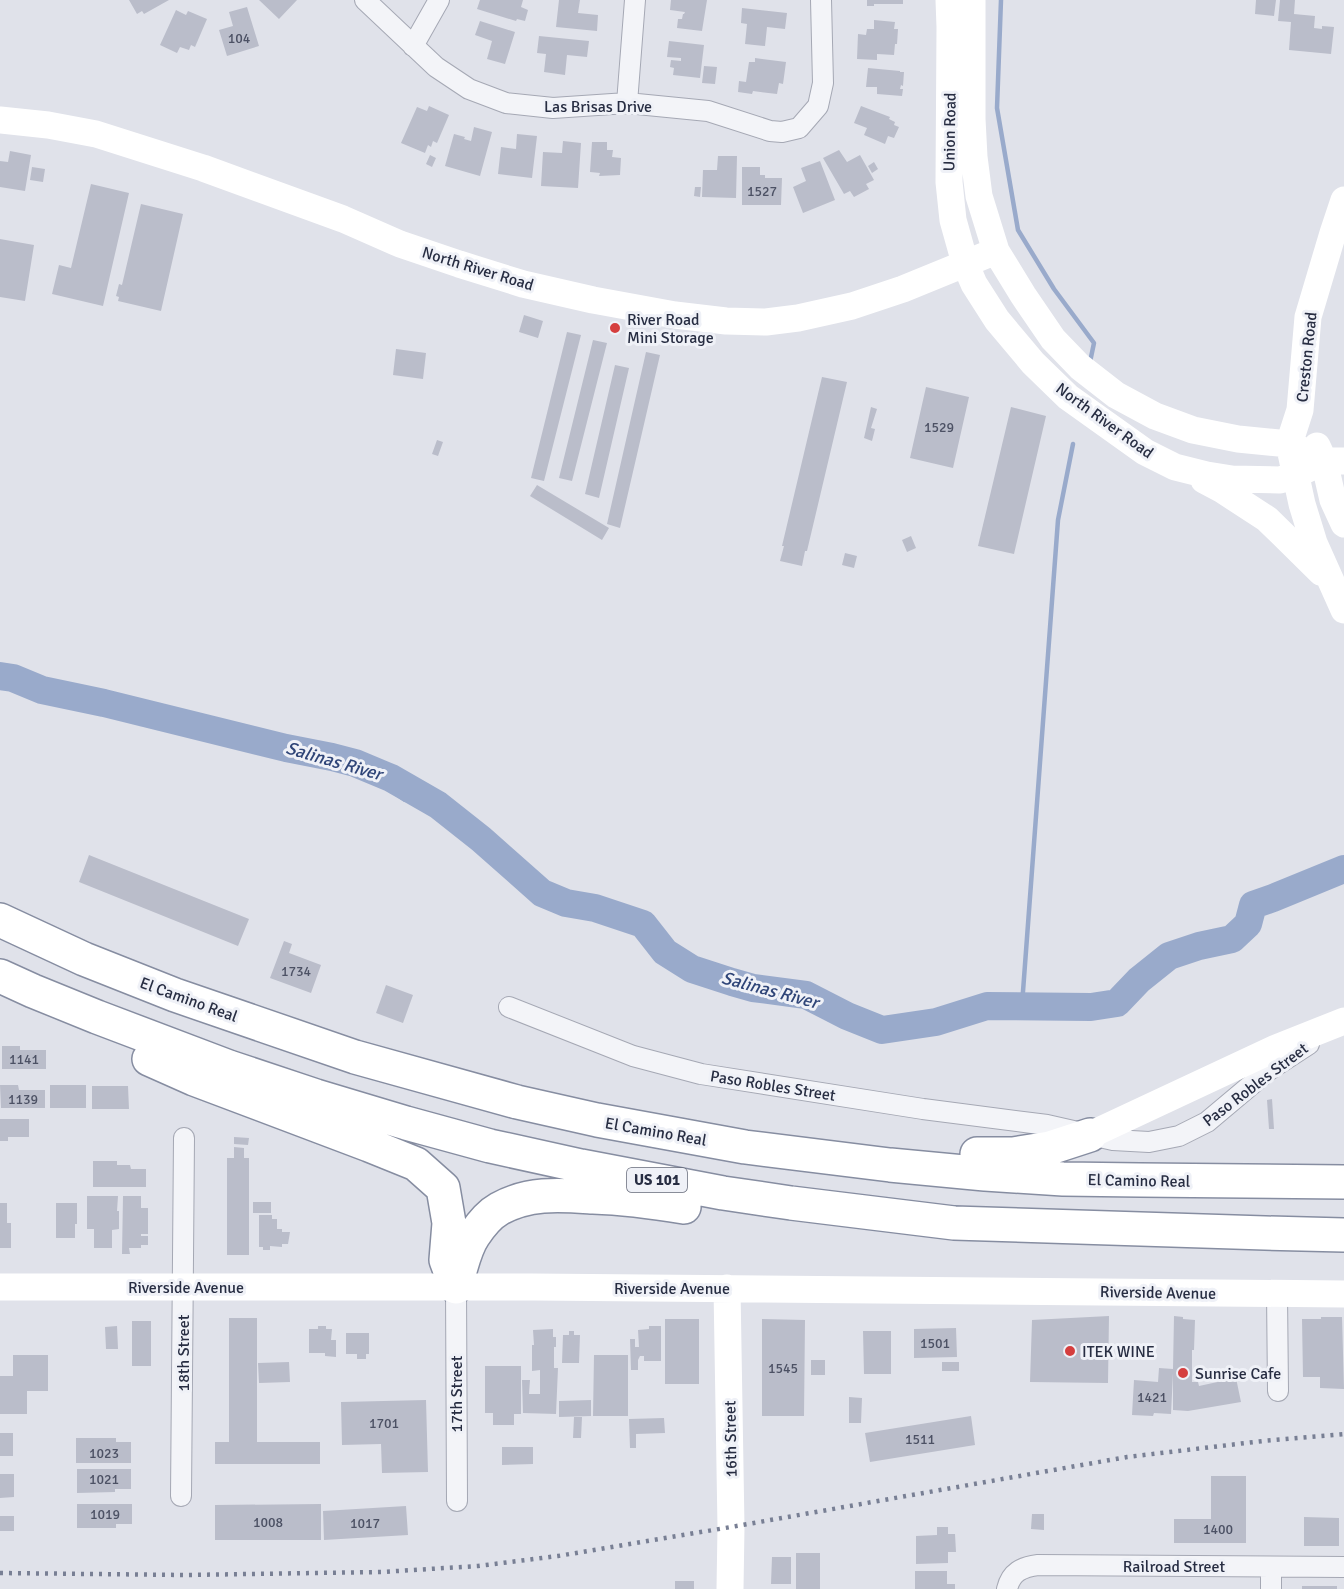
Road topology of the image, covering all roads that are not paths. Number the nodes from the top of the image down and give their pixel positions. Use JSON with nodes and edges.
{"nodes":[{"id":1,"x":365,"y":0,"type":"edge"},
{"id":2,"x":439,"y":0,"type":"edge"},
{"id":3,"x":635,"y":0,"type":"edge"},
{"id":4,"x":821,"y":0,"type":"edge"},
{"id":5,"x":949,"y":0,"type":"edge"},
{"id":6,"x":972,"y":0,"type":"edge"},
{"id":7,"x":413,"y":46,"type":"junction"},
{"id":8,"x":627,"y":103,"type":"junction"},
{"id":9,"x":0,"y":120,"type":"edge"},
{"id":10,"x":1344,"y":200,"type":"edge"},
{"id":11,"x":996,"y":251,"type":"junction"},
{"id":12,"x":965,"y":263,"type":"junction"},
{"id":13,"x":1300,"y":410,"type":"junction"},
{"id":14,"x":1289,"y":444,"type":"junction"},
{"id":15,"x":1334,"y":461,"type":"edge"},
{"id":16,"x":1175,"y":467,"type":"junction"},
{"id":17,"x":1295,"y":475,"type":"junction"},
{"id":18,"x":1344,"y":524,"type":"edge"},
{"id":19,"x":1337,"y":595,"type":"edge"},
{"id":20,"x":0,"y":920,"type":"edge"},
{"id":21,"x":0,"y":976,"type":"edge"},
{"id":22,"x":0,"y":992,"type":"edge"},
{"id":23,"x":509,"y":1007,"type":"dead end"},
{"id":24,"x":1344,"y":1021,"type":"edge"},
{"id":25,"x":1147,"y":1110,"type":"junction"},
{"id":26,"x":1047,"y":1125,"type":"junction"},
{"id":27,"x":1090,"y":1135,"type":"junction"},
{"id":28,"x":184,"y":1138,"type":"dead end"},
{"id":29,"x":745,"y":1147,"type":"junction"},
{"id":30,"x":1344,"y":1182,"type":"edge"},
{"id":31,"x":954,"y":1223,"type":"junction"},
{"id":32,"x":1344,"y":1234,"type":"edge"},
{"id":33,"x":0,"y":1287,"type":"edge"},
{"id":34,"x":184,"y":1287,"type":"junction"},
{"id":35,"x":456,"y":1287,"type":"junction"},
{"id":36,"x":727,"y":1288,"type":"junction"},
{"id":37,"x":1277,"y":1293,"type":"junction"},
{"id":38,"x":1344,"y":1294,"type":"edge"},
{"id":39,"x":1278,"y":1391,"type":"dead end"},
{"id":40,"x":181,"y":1496,"type":"dead end"},
{"id":41,"x":457,"y":1501,"type":"dead end"},
{"id":42,"x":1271,"y":1567,"type":"junction"},
{"id":43,"x":1344,"y":1567,"type":"edge"},
{"id":44,"x":1008,"y":1585,"type":"edge"},
{"id":45,"x":730,"y":1589,"type":"edge"},
{"id":46,"x":1271,"y":1589,"type":"edge"}],
"edges":[{"from":1,"to":7,"type":"street","name":"Las Brisas Drive"},
{"from":2,"to":7,"type":"street"},
{"from":3,"to":8,"type":"street"},
{"from":4,"to":8,"type":"street","name":"Las Brisas Drive"},
{"from":5,"to":12,"type":"main road","name":"Union Road"},
{"from":6,"to":11,"type":"main road","name":"Union Road"},
{"from":7,"to":8,"type":"street","name":"Las Brisas Drive"},
{"from":9,"to":12,"type":"main road","name":"North River Road"},
{"from":10,"to":13,"type":"main road","name":"Creston Road"},
{"from":11,"to":12,"type":"main road","name":"North River Road"},
{"from":11,"to":14,"type":"main road","name":"North River Road"},
{"from":12,"to":16,"type":"main road","name":"North River Road"},
{"from":13,"to":14,"type":"main road","name":"Creston Road"},
{"from":13,"to":15,"type":"main road","name":"Creston Road"},
{"from":14,"to":15,"type":"main road","name":"North River Road"},
{"from":14,"to":17,"type":"main road","name":"Creston Road"},
{"from":15,"to":17,"type":"main road","name":"North River Road"},
{"from":15,"to":18,"type":"main road","name":"Creston Road"},
{"from":16,"to":17,"type":"main road","name":"North River Road"},
{"from":16,"to":19,"type":"main road"},
{"from":17,"to":19,"type":"main road","name":"Creston Road"},
{"from":20,"to":29,"type":"highway","name":"El Camino Real"},
{"from":21,"to":31,"type":"highway","number":"US 101"},
{"from":22,"to":35,"type":"highway"},
{"from":23,"to":26,"type":"street","name":"Paso Robles Street"},
{"from":24,"to":25,"type":"main road","name":"Paso Robles Street"},
{"from":24,"to":27,"type":"street","name":"Paso Robles Street"},
{"from":25,"to":26,"type":"street","name":"Paso Robles Street"},
{"from":25,"to":27,"type":"main road","name":"Paso Robles Street"},
{"from":26,"to":27,"type":"street","name":"Paso Robles Street"},
{"from":27,"to":29,"type":"highway"},
{"from":28,"to":34,"type":"street","name":"18th Street"},
{"from":29,"to":30,"type":"highway","name":"El Camino Real"},
{"from":31,"to":32,"type":"highway","number":"US 101"},
{"from":31,"to":35,"type":"highway"},
{"from":33,"to":34,"type":"main road","name":"Riverside Avenue"},
{"from":34,"to":35,"type":"main road","name":"Riverside Avenue"},
{"from":34,"to":40,"type":"street","name":"18th Street"},
{"from":35,"to":36,"type":"main road","name":"Riverside Avenue"},
{"from":35,"to":41,"type":"street","name":"17th Street"},
{"from":36,"to":37,"type":"main road","name":"Riverside Avenue"},
{"from":36,"to":45,"type":"main road","name":"16th Street"},
{"from":37,"to":38,"type":"main road","name":"Riverside Avenue"},
{"from":37,"to":39,"type":"street"},
{"from":42,"to":43,"type":"street","name":"Railroad Street"},
{"from":42,"to":44,"type":"street","name":"Railroad Street"},
{"from":42,"to":46,"type":"street"}]}
